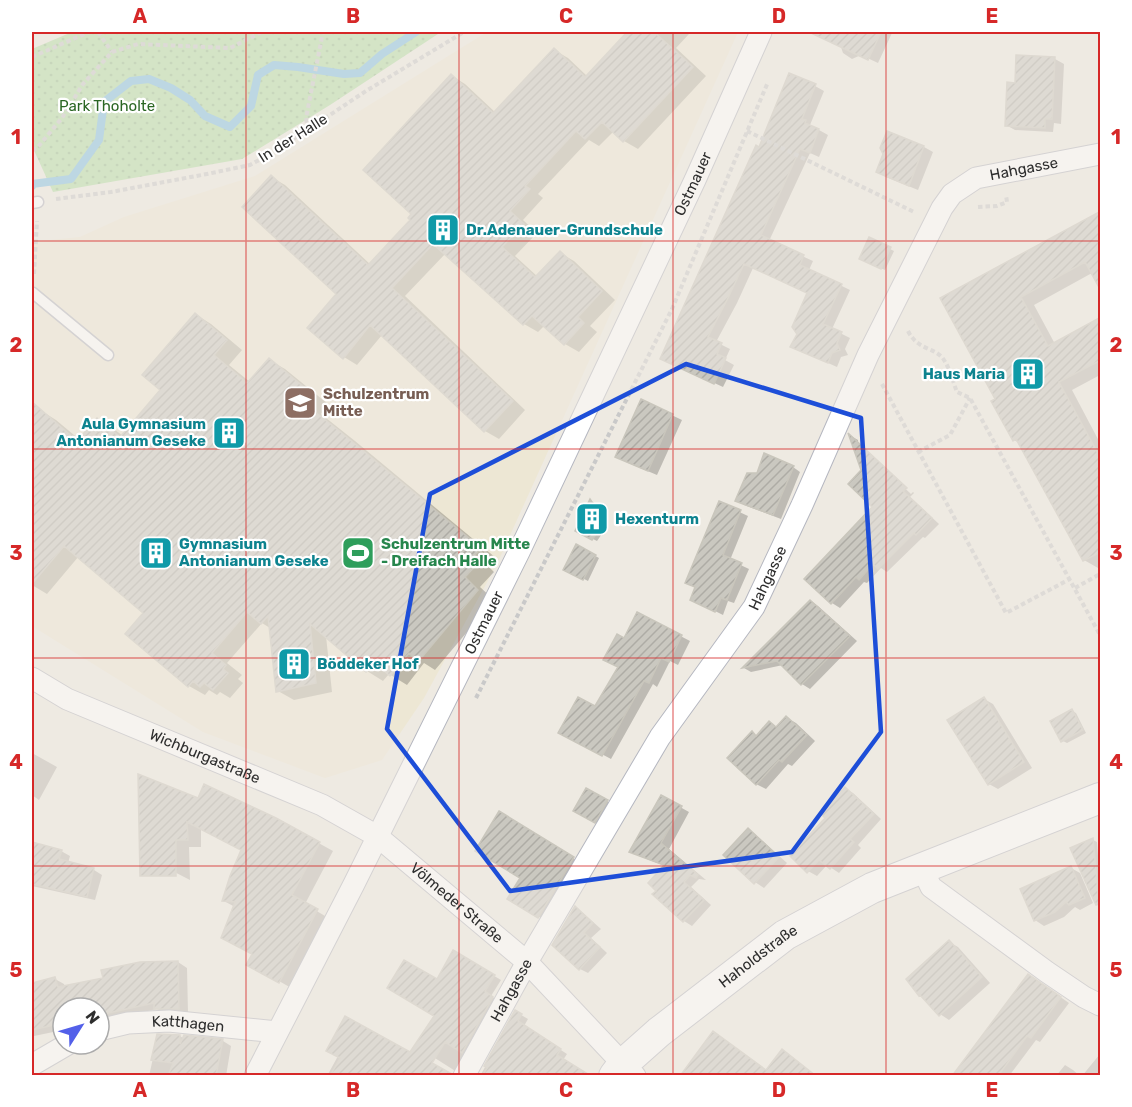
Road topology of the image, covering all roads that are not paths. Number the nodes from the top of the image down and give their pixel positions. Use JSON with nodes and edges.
{"nodes":[{"id":1,"x":761,"y":32,"type":"edge"},
{"id":2,"x":1101,"y":154,"type":"edge"},
{"id":3,"x":32,"y":294,"type":"edge"},
{"id":4,"x":108,"y":355,"type":"dead end"},
{"id":5,"x":32,"y":678,"type":"edge"},
{"id":6,"x":1101,"y":798,"type":"edge"},
{"id":7,"x":377,"y":836,"type":"junction"},
{"id":8,"x":922,"y":868,"type":"junction"},
{"id":9,"x":527,"y":962,"type":"junction"},
{"id":10,"x":1101,"y":1005,"type":"edge"},
{"id":11,"x":111,"y":1027,"type":"edge"},
{"id":12,"x":277,"y":1032,"type":"junction"},
{"id":13,"x":51,"y":1054,"type":"edge"},
{"id":14,"x":32,"y":1065,"type":"edge"},
{"id":15,"x":624,"y":1072,"type":"edge"},
{"id":16,"x":255,"y":1076,"type":"edge"},
{"id":17,"x":464,"y":1076,"type":"edge"}],
"edges":[{"from":1,"to":7,"type":"street","name":"Ostmauer"},
{"from":2,"to":9,"type":"street","name":"Hahgasse"},
{"from":3,"to":4,"type":"lane"},
{"from":5,"to":7,"type":"street","name":"Wichburgastraße"},
{"from":6,"to":8,"type":"street","name":"Haholdstraße"},
{"from":7,"to":9,"type":"street","name":"Völmeder Straße"},
{"from":7,"to":12,"type":"street","name":"Ostmauer"},
{"from":8,"to":10,"type":"street"},
{"from":8,"to":15,"type":"street","name":"Haholdstraße"},
{"from":9,"to":15,"type":"street","name":"Völmeder Straße"},
{"from":9,"to":17,"type":"street","name":"Hahgasse"},
{"from":11,"to":12,"type":"street","name":"Katthagen"},
{"from":12,"to":16,"type":"street","name":"Ostmauer"},
{"from":13,"to":14,"type":"street"}]}
